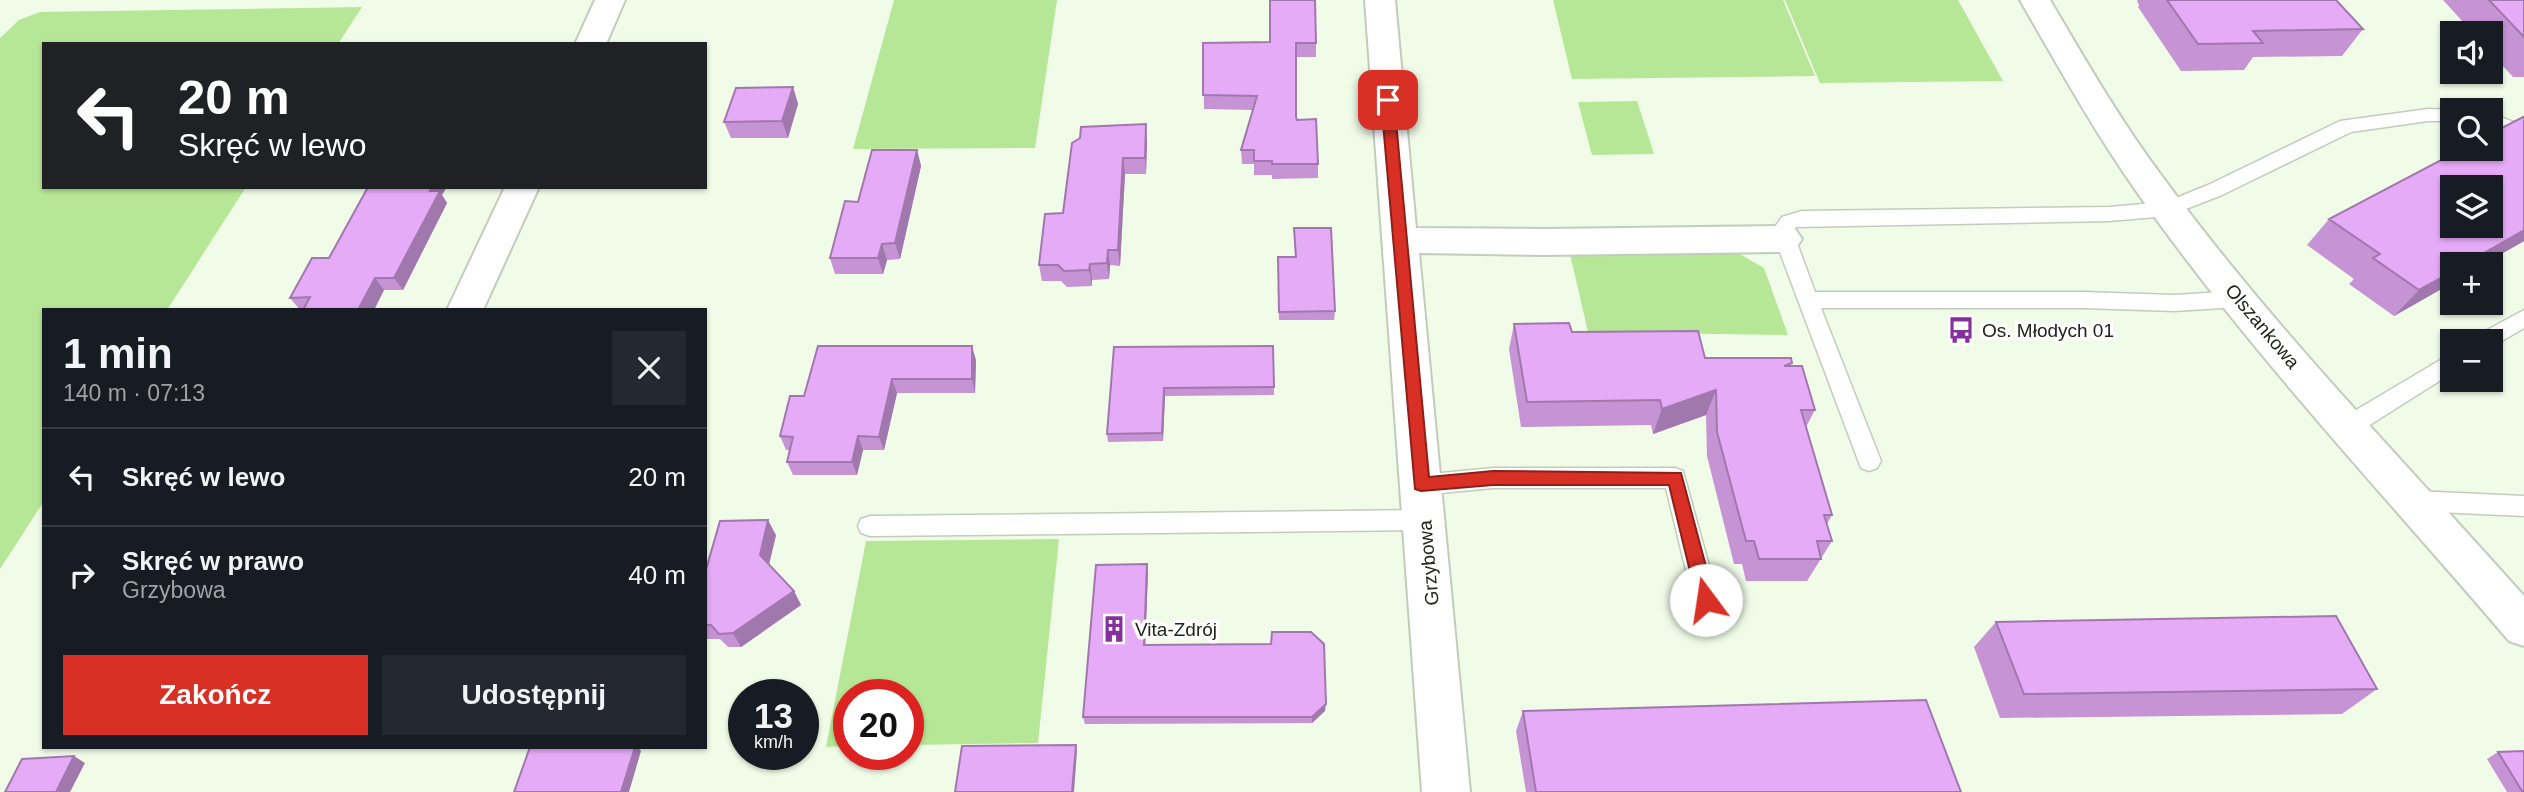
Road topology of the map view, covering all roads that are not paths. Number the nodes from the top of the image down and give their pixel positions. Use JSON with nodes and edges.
{"nodes":[{"id":1,"x":610,"y":0,"type":"edge"},
{"id":2,"x":1380,"y":0,"type":"edge"},
{"id":3,"x":2035,"y":0,"type":"edge"},
{"id":4,"x":591,"y":42,"type":"edge"},
{"id":5,"x":2440,"y":115,"type":"edge"},
{"id":6,"x":2503,"y":124,"type":"edge"},
{"id":7,"x":2524,"y":133,"type":"edge"},
{"id":8,"x":521,"y":189,"type":"edge"},
{"id":9,"x":2168,"y":209,"type":"junction"},
{"id":10,"x":1784,"y":239,"type":"junction"},
{"id":11,"x":1400,"y":240,"type":"junction"},
{"id":12,"x":2239,"y":299,"type":"junction"},
{"id":13,"x":1807,"y":300,"type":"junction"},
{"id":14,"x":465,"y":308,"type":"edge"},
{"id":15,"x":2524,"y":318,"type":"edge"},
{"id":16,"x":2503,"y":331,"type":"edge"},
{"id":17,"x":2440,"y":369,"type":"edge"},
{"id":18,"x":2349,"y":426,"type":"junction"},
{"id":19,"x":1869,"y":461,"type":"dead end"},
{"id":20,"x":2415,"y":501,"type":"junction"},
{"id":21,"x":1422,"y":502,"type":"junction"},
{"id":22,"x":2524,"y":506,"type":"edge"},
{"id":23,"x":870,"y":526,"type":"dead end"},
{"id":24,"x":1712,"y":624,"type":"dead end"},
{"id":25,"x":2524,"y":627,"type":"edge"},
{"id":26,"x":1446,"y":792,"type":"edge"}],
"edges":[{"from":1,"to":4,"type":"street"},
{"from":2,"to":11,"type":"street","name":"Grzybowa"},
{"from":3,"to":9,"type":"street","name":"Olszankowa"},
{"from":5,"to":9,"type":"lane"},
{"from":6,"to":7,"type":"lane"},
{"from":8,"to":14,"type":"street"},
{"from":9,"to":10,"type":"lane"},
{"from":9,"to":12,"type":"street","name":"Olszankowa"},
{"from":10,"to":11,"type":"street"},
{"from":10,"to":13,"type":"lane"},
{"from":11,"to":21,"type":"street","name":"Grzybowa"},
{"from":12,"to":13,"type":"lane"},
{"from":12,"to":18,"type":"street","name":"Olszankowa"},
{"from":13,"to":19,"type":"lane"},
{"from":15,"to":16,"type":"lane"},
{"from":17,"to":18,"type":"lane"},
{"from":18,"to":20,"type":"street","name":"Olszankowa"},
{"from":20,"to":22,"type":"lane"},
{"from":20,"to":25,"type":"street","name":"Olszankowa"},
{"from":21,"to":23,"type":"lane"},
{"from":21,"to":24,"type":"lane"},
{"from":21,"to":26,"type":"street","name":"Grzybowa"}]}
